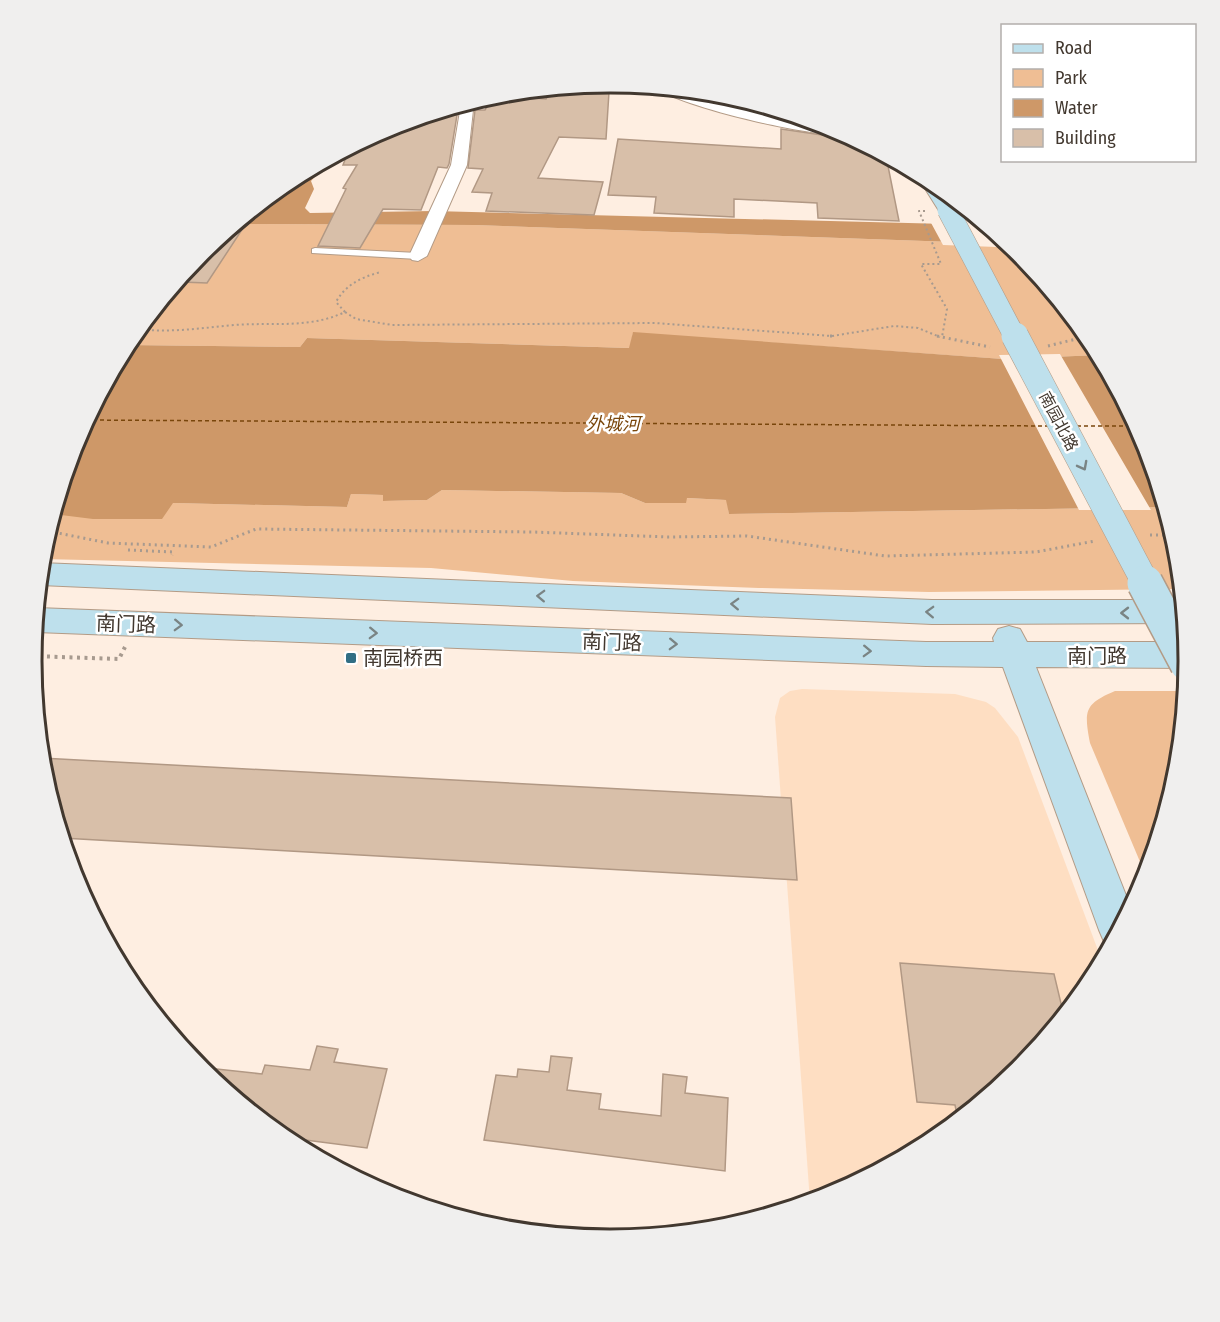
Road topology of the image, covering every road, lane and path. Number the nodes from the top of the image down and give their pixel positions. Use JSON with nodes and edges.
{"nodes":[{"id":1,"x":703,"y":101,"type":"edge"},
{"id":2,"x":467,"y":111,"type":"edge"},
{"id":3,"x":803,"y":127,"type":"edge"},
{"id":4,"x":960,"y":214,"type":"edge"},
{"id":5,"x":961,"y":214,"type":"edge"},
{"id":6,"x":922,"y":219,"type":"dead end"},
{"id":7,"x":315,"y":251,"type":"dead end"},
{"id":8,"x":418,"y":256,"type":"junction"},
{"id":9,"x":345,"y":312,"type":"junction"},
{"id":10,"x":149,"y":330,"type":"edge"},
{"id":11,"x":942,"y":338,"type":"junction"},
{"id":12,"x":1078,"y":339,"type":"edge"},
{"id":13,"x":996,"y":347,"type":"dead end"},
{"id":14,"x":1040,"y":348,"type":"dead end"},
{"id":15,"x":57,"y":534,"type":"edge"},
{"id":16,"x":1149,"y":535,"type":"dead end"},
{"id":17,"x":1164,"y":535,"type":"edge"},
{"id":18,"x":1104,"y":540,"type":"dead end"},
{"id":19,"x":128,"y":550,"type":"dead end"},
{"id":20,"x":173,"y":552,"type":"dead end"},
{"id":21,"x":49,"y":574,"type":"edge"},
{"id":22,"x":1173,"y":590,"type":"edge"},
{"id":23,"x":1176,"y":612,"type":"edge"},
{"id":24,"x":1000,"y":614,"type":"junction"},
{"id":25,"x":43,"y":620,"type":"edge"},
{"id":26,"x":1178,"y":643,"type":"edge"},
{"id":27,"x":1178,"y":655,"type":"edge"},
{"id":28,"x":42,"y":656,"type":"edge"},
{"id":29,"x":1015,"y":656,"type":"junction"},
{"id":30,"x":119,"y":659,"type":"dead end"},
{"id":31,"x":1115,"y":920,"type":"edge"}],
"edges":[{"from":1,"to":3,"type":"street"},
{"from":2,"to":8,"type":"street"},
{"from":4,"to":26,"type":"main road","name":"南园北路","one_way":true,"bridge":true},
{"from":5,"to":22,"type":"main road","name":"南园北路"},
{"from":6,"to":11,"type":"path"},
{"from":7,"to":8,"type":"lane"},
{"from":8,"to":9,"type":"path"},
{"from":9,"to":10,"type":"path"},
{"from":9,"to":11,"type":"path"},
{"from":11,"to":13,"type":"path"},
{"from":12,"to":14,"type":"path"},
{"from":15,"to":18,"type":"path"},
{"from":16,"to":17,"type":"path"},
{"from":19,"to":20,"type":"path"},
{"from":24,"to":21,"type":"main road","one_way":true},
{"from":23,"to":24,"type":"main road","one_way":true},
{"from":24,"to":29,"type":"main road"},
{"from":25,"to":29,"type":"main road","name":"南门路","one_way":true},
{"from":27,"to":29,"type":"main road","name":"南门路"},
{"from":28,"to":30,"type":"path"},
{"from":29,"to":31,"type":"main road"}]}
